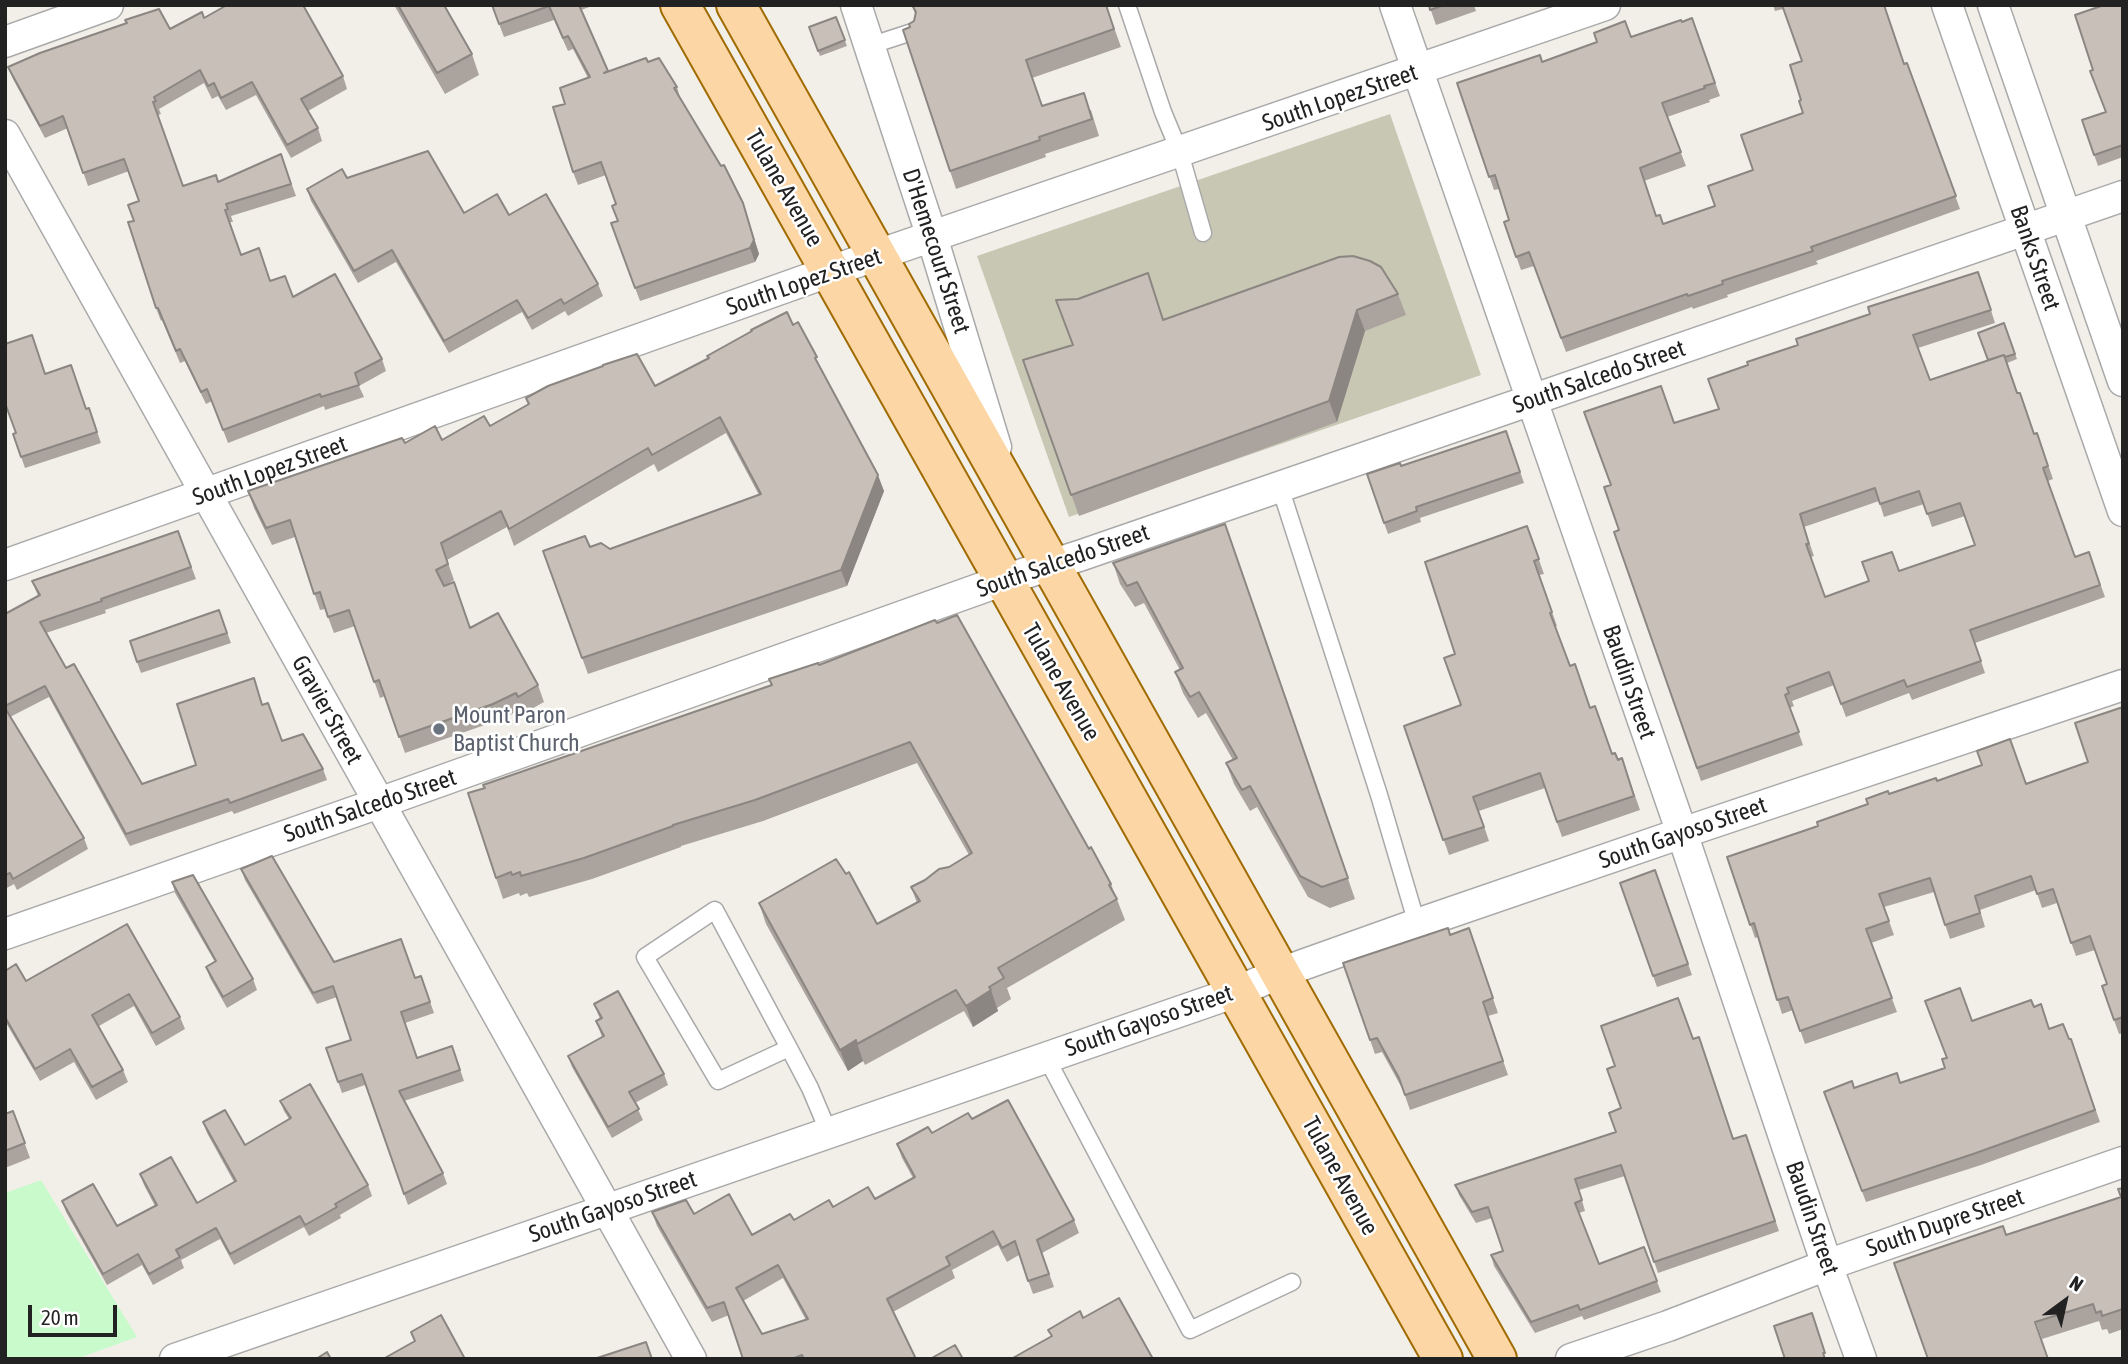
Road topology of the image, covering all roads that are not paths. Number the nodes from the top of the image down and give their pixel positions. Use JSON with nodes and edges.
{"nodes":[{"id":1,"x":108,"y":5,"type":"edge"},
{"id":2,"x":680,"y":5,"type":"edge"},
{"id":3,"x":736,"y":5,"type":"edge"},
{"id":4,"x":856,"y":5,"type":"edge"},
{"id":5,"x":1127,"y":5,"type":"edge"},
{"id":6,"x":1395,"y":5,"type":"edge"},
{"id":7,"x":1605,"y":5,"type":"edge"},
{"id":8,"x":1947,"y":5,"type":"edge"},
{"id":9,"x":1993,"y":5,"type":"edge"},
{"id":10,"x":912,"y":32,"type":"edge"},
{"id":11,"x":5,"y":42,"type":"edge"},
{"id":12,"x":869,"y":46,"type":"junction"},
{"id":13,"x":1418,"y":71,"type":"junction"},
{"id":14,"x":5,"y":135,"type":"edge"},
{"id":15,"x":1180,"y":153,"type":"junction"},
{"id":16,"x":2123,"y":196,"type":"edge"},
{"id":17,"x":2066,"y":215,"type":"junction"},
{"id":18,"x":2025,"y":230,"type":"junction"},
{"id":19,"x":1203,"y":233,"type":"dead end"},
{"id":20,"x":932,"y":237,"type":"junction"},
{"id":21,"x":877,"y":256,"type":"junction"},
{"id":22,"x":831,"y":271,"type":"junction"},
{"id":23,"x":2123,"y":381,"type":"edge"},
{"id":24,"x":1532,"y":400,"type":"junction"},
{"id":25,"x":1280,"y":487,"type":"junction"},
{"id":26,"x":206,"y":494,"type":"junction"},
{"id":27,"x":1012,"y":498,"type":"junction"},
{"id":28,"x":2123,"y":511,"type":"edge"},
{"id":29,"x":5,"y":565,"type":"edge"},
{"id":30,"x":1050,"y":566,"type":"junction"},
{"id":31,"x":1004,"y":580,"type":"junction"},
{"id":32,"x":2123,"y":685,"type":"edge"},
{"id":33,"x":379,"y":803,"type":"junction"},
{"id":34,"x":1682,"y":833,"type":"junction"},
{"id":35,"x":1417,"y":924,"type":"junction"},
{"id":36,"x":5,"y":934,"type":"edge"},
{"id":37,"x":1280,"y":972,"type":"junction"},
{"id":38,"x":1236,"y":992,"type":"junction"},
{"id":39,"x":789,"y":1048,"type":"junction"},
{"id":40,"x":1046,"y":1057,"type":"junction"},
{"id":41,"x":829,"y":1133,"type":"junction"},
{"id":42,"x":2123,"y":1162,"type":"edge"},
{"id":43,"x":607,"y":1209,"type":"junction"},
{"id":44,"x":1827,"y":1265,"type":"junction"},
{"id":45,"x":1292,"y":1282,"type":"dead end"},
{"id":46,"x":175,"y":1359,"type":"edge"},
{"id":47,"x":691,"y":1359,"type":"edge"},
{"id":48,"x":1443,"y":1359,"type":"edge"},
{"id":49,"x":1497,"y":1359,"type":"edge"},
{"id":50,"x":1572,"y":1359,"type":"edge"},
{"id":51,"x":1861,"y":1359,"type":"edge"}],
"edges":[{"from":1,"to":11,"type":"street"},
{"from":2,"to":22,"type":"main road","name":"Tulane Avenue"},
{"from":3,"to":21,"type":"main road","name":"Tulane Avenue"},
{"from":4,"to":12,"type":"street","name":"D'Hemecourt Street"},
{"from":5,"to":15,"type":"lane"},
{"from":6,"to":13,"type":"street","name":"Baudin Street"},
{"from":7,"to":13,"type":"street","name":"South Lopez Street"},
{"from":8,"to":18,"type":"street","name":"Banks Street"},
{"from":9,"to":17,"type":"street","name":"Banks Street"},
{"from":10,"to":12,"type":"lane"},
{"from":12,"to":20,"type":"street","name":"D'Hemecourt Street"},
{"from":13,"to":15,"type":"street","name":"South Lopez Street"},
{"from":13,"to":24,"type":"street","name":"Baudin Street"},
{"from":14,"to":26,"type":"street","name":"Gravier Street"},
{"from":15,"to":19,"type":"lane"},
{"from":15,"to":20,"type":"street","name":"South Lopez Street"},
{"from":16,"to":17,"type":"street","name":"South Salcedo Street"},
{"from":17,"to":18,"type":"street","name":"South Salcedo Street"},
{"from":17,"to":23,"type":"street","name":"Banks Street"},
{"from":18,"to":24,"type":"street","name":"South Salcedo Street"},
{"from":18,"to":28,"type":"street","name":"Banks Street"},
{"from":20,"to":21,"type":"street","name":"South Lopez Street"},
{"from":20,"to":27,"type":"street","name":"D'Hemecourt Street"},
{"from":21,"to":22,"type":"street","name":"South Lopez Street"},
{"from":21,"to":27,"type":"main road","name":"Tulane Avenue"},
{"from":22,"to":26,"type":"street","name":"South Lopez Street"},
{"from":22,"to":31,"type":"main road","name":"Tulane Avenue"},
{"from":24,"to":25,"type":"street","name":"South Salcedo Street"},
{"from":24,"to":34,"type":"street","name":"Baudin Street"},
{"from":25,"to":30,"type":"street","name":"South Salcedo Street"},
{"from":25,"to":35,"type":"lane"},
{"from":26,"to":29,"type":"street","name":"South Lopez Street"},
{"from":26,"to":33,"type":"street","name":"Gravier Street"},
{"from":27,"to":30,"type":"main road","name":"Tulane Avenue"},
{"from":30,"to":31,"type":"street","name":"South Salcedo Street"},
{"from":30,"to":37,"type":"main road","name":"Tulane Avenue"},
{"from":31,"to":33,"type":"street","name":"South Salcedo Street"},
{"from":31,"to":38,"type":"main road","name":"Tulane Avenue"},
{"from":32,"to":34,"type":"street","name":"South Gayoso Street"},
{"from":33,"to":36,"type":"street","name":"South Salcedo Street"},
{"from":33,"to":43,"type":"street","name":"Gravier Street"},
{"from":34,"to":35,"type":"street","name":"South Gayoso Street"},
{"from":34,"to":44,"type":"street","name":"Baudin Street"},
{"from":35,"to":37,"type":"street","name":"South Gayoso Street"},
{"from":37,"to":38,"type":"street","name":"South Gayoso Street"},
{"from":37,"to":49,"type":"main road","name":"Tulane Avenue"},
{"from":38,"to":40,"type":"street","name":"South Gayoso Street"},
{"from":38,"to":48,"type":"main road","name":"Tulane Avenue"},
{"from":39,"to":39,"type":"lane"},
{"from":39,"to":41,"type":"lane"},
{"from":40,"to":41,"type":"street","name":"South Gayoso Street"},
{"from":40,"to":45,"type":"lane"},
{"from":41,"to":43,"type":"street","name":"South Gayoso Street"},
{"from":42,"to":44,"type":"street","name":"South Dupre Street"},
{"from":43,"to":46,"type":"street","name":"South Gayoso Street"},
{"from":43,"to":47,"type":"street","name":"Gravier Street"},
{"from":44,"to":50,"type":"street","name":"South Dupre Street"},
{"from":44,"to":51,"type":"street","name":"Baudin Street"}]}
